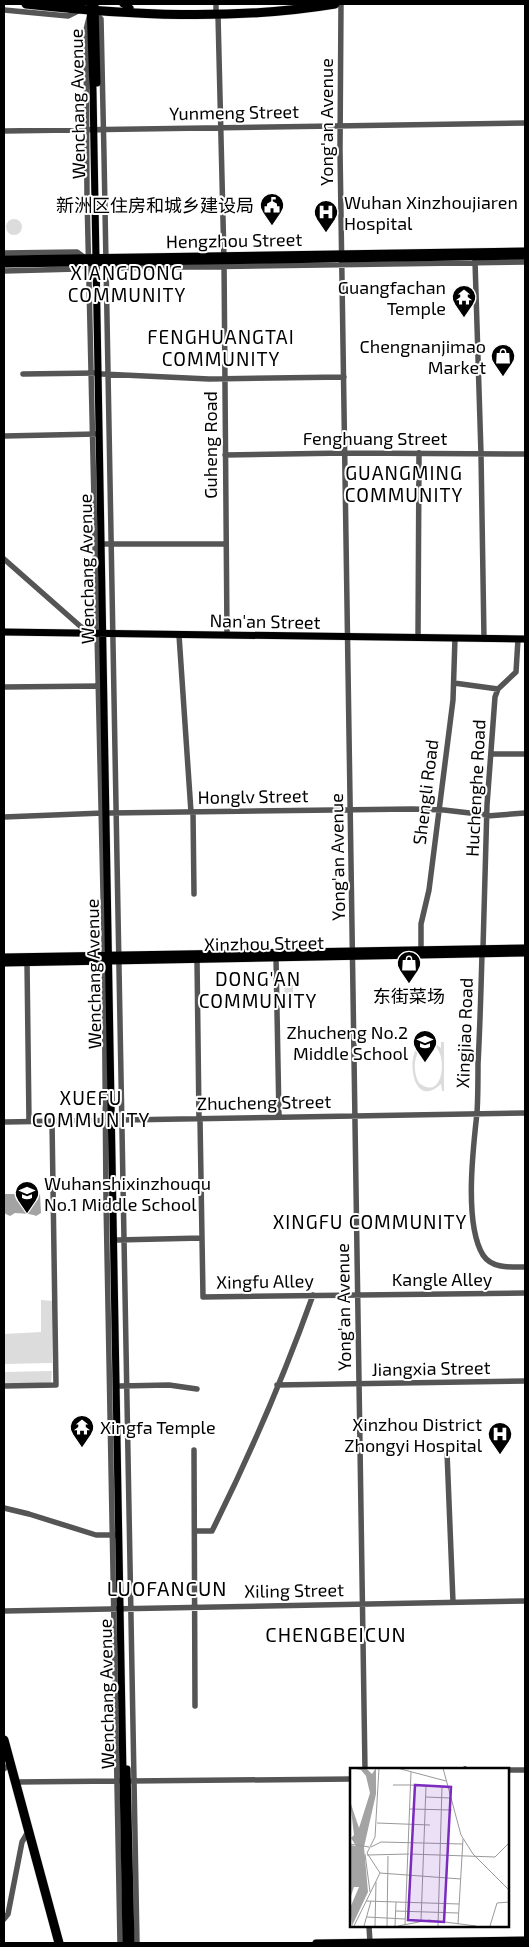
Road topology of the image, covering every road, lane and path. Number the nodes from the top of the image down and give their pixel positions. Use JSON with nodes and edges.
{"nodes":[{"id":1,"x":26,"y":4,"type":"edge"},
{"id":2,"x":295,"y":4,"type":"edge"},
{"id":3,"x":335,"y":4,"type":"edge"},
{"id":4,"x":341,"y":4,"type":"edge"},
{"id":5,"x":127,"y":6,"type":"edge"},
{"id":6,"x":90,"y":8,"type":"edge"},
{"id":7,"x":4,"y":10,"type":"edge"},
{"id":8,"x":217,"y":10,"type":"edge"},
{"id":9,"x":525,"y":122,"type":"edge"},
{"id":10,"x":340,"y":126,"type":"junction"},
{"id":11,"x":221,"y":128,"type":"junction"},
{"id":12,"x":96,"y":130,"type":"junction"},
{"id":13,"x":4,"y":131,"type":"edge"},
{"id":14,"x":525,"y":251,"type":"edge"},
{"id":15,"x":4,"y":253,"type":"edge"},
{"id":16,"x":525,"y":256,"type":"edge"},
{"id":17,"x":4,"y":259,"type":"edge"},
{"id":18,"x":342,"y":259,"type":"junction"},
{"id":19,"x":97,"y":260,"type":"junction"},
{"id":20,"x":475,"y":260,"type":"junction"},
{"id":21,"x":224,"y":261,"type":"junction"},
{"id":22,"x":525,"y":262,"type":"edge"},
{"id":23,"x":4,"y":264,"type":"edge"},
{"id":24,"x":4,"y":271,"type":"edge"},
{"id":25,"x":100,"y":373,"type":"junction"},
{"id":26,"x":23,"y":374,"type":"dead end"},
{"id":27,"x":344,"y":377,"type":"junction"},
{"id":28,"x":225,"y":379,"type":"junction"},
{"id":29,"x":96,"y":434,"type":"junction"},
{"id":30,"x":4,"y":436,"type":"edge"},
{"id":31,"x":345,"y":453,"type":"junction"},
{"id":32,"x":419,"y":453,"type":"junction"},
{"id":33,"x":482,"y":454,"type":"junction"},
{"id":34,"x":525,"y":454,"type":"edge"},
{"id":35,"x":225,"y":455,"type":"junction"},
{"id":36,"x":109,"y":544,"type":"junction"},
{"id":37,"x":226,"y":544,"type":"junction"},
{"id":38,"x":4,"y":559,"type":"edge"},
{"id":39,"x":4,"y":632,"type":"edge"},
{"id":40,"x":102,"y":633,"type":"junction"},
{"id":41,"x":179,"y":634,"type":"junction"},
{"id":42,"x":226,"y":635,"type":"junction"},
{"id":43,"x":348,"y":637,"type":"junction"},
{"id":44,"x":418,"y":638,"type":"junction"},
{"id":45,"x":455,"y":638,"type":"junction"},
{"id":46,"x":484,"y":639,"type":"junction"},
{"id":47,"x":521,"y":639,"type":"edge"},
{"id":48,"x":454,"y":683,"type":"junction"},
{"id":49,"x":101,"y":686,"type":"junction"},
{"id":50,"x":4,"y":687,"type":"edge"},
{"id":51,"x":498,"y":689,"type":"junction"},
{"id":52,"x":491,"y":754,"type":"junction"},
{"id":53,"x":524,"y":754,"type":"edge"},
{"id":54,"x":351,"y":810,"type":"junction"},
{"id":55,"x":438,"y":810,"type":"junction"},
{"id":56,"x":192,"y":812,"type":"junction"},
{"id":57,"x":108,"y":813,"type":"junction"},
{"id":58,"x":525,"y":813,"type":"edge"},
{"id":59,"x":487,"y":815,"type":"junction"},
{"id":60,"x":4,"y":817,"type":"edge"},
{"id":61,"x":194,"y":894,"type":"dead end"},
{"id":62,"x":525,"y":948,"type":"edge"},
{"id":63,"x":421,"y":949,"type":"junction"},
{"id":64,"x":483,"y":951,"type":"junction"},
{"id":65,"x":353,"y":953,"type":"junction"},
{"id":66,"x":525,"y":953,"type":"edge"},
{"id":67,"x":4,"y":957,"type":"edge"},
{"id":68,"x":111,"y":958,"type":"junction"},
{"id":69,"x":276,"y":958,"type":"junction"},
{"id":70,"x":197,"y":959,"type":"junction"},
{"id":71,"x":27,"y":962,"type":"junction"},
{"id":72,"x":4,"y":963,"type":"edge"},
{"id":73,"x":525,"y":1113,"type":"edge"},
{"id":74,"x":477,"y":1114,"type":"junction"},
{"id":75,"x":356,"y":1116,"type":"junction"},
{"id":76,"x":280,"y":1117,"type":"junction"},
{"id":77,"x":199,"y":1118,"type":"junction"},
{"id":78,"x":113,"y":1120,"type":"junction"},
{"id":79,"x":29,"y":1121,"type":"junction"},
{"id":80,"x":52,"y":1121,"type":"junction"},
{"id":81,"x":4,"y":1122,"type":"edge"},
{"id":82,"x":202,"y":1238,"type":"junction"},
{"id":83,"x":120,"y":1240,"type":"junction"},
{"id":84,"x":525,"y":1267,"type":"edge"},
{"id":85,"x":525,"y":1293,"type":"edge"},
{"id":86,"x":358,"y":1294,"type":"junction"},
{"id":87,"x":313,"y":1296,"type":"junction"},
{"id":88,"x":525,"y":1381,"type":"edge"},
{"id":89,"x":360,"y":1384,"type":"junction"},
{"id":90,"x":277,"y":1385,"type":"junction"},
{"id":91,"x":4,"y":1386,"type":"edge"},
{"id":92,"x":123,"y":1386,"type":"junction"},
{"id":93,"x":197,"y":1389,"type":"dead end"},
{"id":94,"x":194,"y":1450,"type":"dead end"},
{"id":95,"x":447,"y":1452,"type":"dead end"},
{"id":96,"x":4,"y":1508,"type":"edge"},
{"id":97,"x":196,"y":1531,"type":"junction"},
{"id":98,"x":115,"y":1535,"type":"junction"},
{"id":99,"x":525,"y":1601,"type":"edge"},
{"id":100,"x":453,"y":1602,"type":"junction"},
{"id":101,"x":362,"y":1604,"type":"junction"},
{"id":102,"x":196,"y":1607,"type":"junction"},
{"id":103,"x":122,"y":1608,"type":"junction"},
{"id":104,"x":4,"y":1610,"type":"edge"},
{"id":105,"x":195,"y":1706,"type":"dead end"},
{"id":106,"x":4,"y":1740,"type":"edge"},
{"id":107,"x":7,"y":1766,"type":"edge"},
{"id":108,"x":365,"y":1768,"type":"edge"},
{"id":109,"x":509,"y":1770,"type":"edge"},
{"id":110,"x":525,"y":1770,"type":"edge"},
{"id":111,"x":350,"y":1779,"type":"edge"},
{"id":112,"x":125,"y":1781,"type":"junction"},
{"id":113,"x":16,"y":1782,"type":"junction"},
{"id":114,"x":29,"y":1830,"type":"junction"},
{"id":115,"x":4,"y":1919,"type":"edge"},
{"id":116,"x":369,"y":1927,"type":"edge"},
{"id":117,"x":525,"y":1940,"type":"edge"},
{"id":118,"x":510,"y":1942,"type":"edge"},
{"id":119,"x":59,"y":1943,"type":"edge"},
{"id":120,"x":120,"y":1943,"type":"edge"},
{"id":121,"x":126,"y":1943,"type":"edge"},
{"id":122,"x":131,"y":1943,"type":"edge"},
{"id":123,"x":137,"y":1943,"type":"edge"},
{"id":124,"x":316,"y":1943,"type":"edge"},
{"id":125,"x":365,"y":1943,"type":"edge"}],
"edges":[{"from":1,"to":6,"type":"highway"},
{"from":2,"to":8,"type":"highway"},
{"from":3,"to":8,"type":"highway"},
{"from":4,"to":10,"type":"street","name":"Yong'an Avenue"},
{"from":5,"to":6,"type":"highway"},
{"from":5,"to":8,"type":"highway"},
{"from":6,"to":7,"type":"street"},
{"from":6,"to":8,"type":"highway"},
{"from":6,"to":12,"type":"main road","name":"Wenchang Avenue"},
{"from":6,"to":12,"type":"street"},
{"from":8,"to":11,"type":"street","name":"Guheng Road"},
{"from":9,"to":10,"type":"street","name":"Yunmeng Street"},
{"from":10,"to":11,"type":"street","name":"Yunmeng Street"},
{"from":10,"to":18,"type":"street","name":"Yong'an Avenue"},
{"from":11,"to":12,"type":"street","name":"Yunmeng Street"},
{"from":11,"to":21,"type":"street","name":"Guheng Road"},
{"from":12,"to":13,"type":"street","name":"Yunmeng Street"},
{"from":12,"to":19,"type":"main road","name":"Wenchang Avenue"},
{"from":12,"to":19,"type":"street"},
{"from":14,"to":18,"type":"main road","name":"Hengzhou Street"},
{"from":15,"to":19,"type":"street"},
{"from":16,"to":20,"type":"main road","name":"Hengzhou Street"},
{"from":17,"to":19,"type":"main road","name":"Hengzhou Street"},
{"from":18,"to":20,"type":"main road","name":"Hengzhou Street"},
{"from":18,"to":21,"type":"main road","name":"Hengzhou Street"},
{"from":18,"to":21,"type":"street"},
{"from":18,"to":27,"type":"street","name":"Yong'an Avenue"},
{"from":19,"to":21,"type":"main road","name":"Hengzhou Street"},
{"from":19,"to":21,"type":"street"},
{"from":19,"to":23,"type":"main road","name":"Hengzhou Street"},
{"from":19,"to":24,"type":"street"},
{"from":19,"to":25,"type":"main road","name":"Wenchang Avenue"},
{"from":20,"to":22,"type":"street"},
{"from":20,"to":33,"type":"street"},
{"from":21,"to":28,"type":"street","name":"Guheng Road"},
{"from":25,"to":26,"type":"street"},
{"from":25,"to":28,"type":"street"},
{"from":25,"to":29,"type":"main road","name":"Wenchang Avenue"},
{"from":25,"to":36,"type":"main road","name":"Wenchang Avenue"},
{"from":27,"to":28,"type":"street"},
{"from":27,"to":31,"type":"street","name":"Yong'an Avenue"},
{"from":28,"to":35,"type":"street","name":"Guheng Road"},
{"from":29,"to":30,"type":"street"},
{"from":29,"to":40,"type":"main road","name":"Wenchang Avenue"},
{"from":31,"to":32,"type":"street","name":"Fenghuang Street"},
{"from":31,"to":35,"type":"street","name":"Fenghuang Street"},
{"from":31,"to":43,"type":"street","name":"Yong'an Avenue"},
{"from":32,"to":33,"type":"street","name":"Fenghuang Street"},
{"from":32,"to":44,"type":"street"},
{"from":33,"to":34,"type":"street","name":"Fenghuang Street"},
{"from":33,"to":46,"type":"street"},
{"from":35,"to":37,"type":"street","name":"Guheng Road"},
{"from":36,"to":37,"type":"street"},
{"from":36,"to":40,"type":"main road","name":"Wenchang Avenue"},
{"from":37,"to":42,"type":"street","name":"Guheng Road"},
{"from":38,"to":40,"type":"street"},
{"from":39,"to":40,"type":"main road","name":"Nan'an Street"},
{"from":40,"to":41,"type":"main road","name":"Nan'an Street"},
{"from":40,"to":49,"type":"main road","name":"Wenchang Avenue"},
{"from":40,"to":57,"type":"main road","name":"Wenchang Avenue"},
{"from":41,"to":42,"type":"main road","name":"Nan'an Street"},
{"from":41,"to":56,"type":"street"},
{"from":42,"to":43,"type":"main road","name":"Nan'an Street"},
{"from":43,"to":44,"type":"main road","name":"Nan'an Street"},
{"from":43,"to":54,"type":"street","name":"Yong'an Avenue"},
{"from":44,"to":45,"type":"main road","name":"Nan'an Street"},
{"from":45,"to":46,"type":"main road","name":"Nan'an Street"},
{"from":45,"to":48,"type":"street","name":"Shengli Road"},
{"from":46,"to":47,"type":"main road","name":"Nan'an Street"},
{"from":47,"to":51,"type":"street"},
{"from":48,"to":51,"type":"street"},
{"from":48,"to":55,"type":"street","name":"Shengli Road"},
{"from":49,"to":50,"type":"street"},
{"from":49,"to":57,"type":"main road","name":"Wenchang Avenue"},
{"from":51,"to":52,"type":"street","name":"Huchenghe Road"},
{"from":52,"to":53,"type":"street"},
{"from":52,"to":59,"type":"street","name":"Huchenghe Road"},
{"from":54,"to":55,"type":"street","name":"Honglv Street"},
{"from":54,"to":56,"type":"street","name":"Honglv Street"},
{"from":54,"to":65,"type":"street","name":"Yong'an Avenue"},
{"from":55,"to":59,"type":"street","name":"Honglv Street"},
{"from":55,"to":63,"type":"street","name":"Shengli Road"},
{"from":56,"to":57,"type":"street","name":"Honglv Street"},
{"from":56,"to":61,"type":"street"},
{"from":57,"to":60,"type":"street","name":"Honglv Street"},
{"from":57,"to":68,"type":"main road","name":"Wenchang Avenue"},
{"from":58,"to":59,"type":"street","name":"Honglv Street"},
{"from":59,"to":64,"type":"street","name":"Huchenghe Road"},
{"from":62,"to":64,"type":"main road","name":"Xinzhou Street"},
{"from":63,"to":64,"type":"main road","name":"Xinzhou Street"},
{"from":63,"to":65,"type":"main road","name":"Xinzhou Street"},
{"from":64,"to":65,"type":"main road","name":"Xinzhou Street"},
{"from":64,"to":66,"type":"main road","name":"Xinzhou Street"},
{"from":64,"to":74,"type":"street","name":"Xingjiao Road"},
{"from":65,"to":68,"type":"main road","name":"Xinzhou Street"},
{"from":65,"to":69,"type":"main road","name":"Xinzhou Street"},
{"from":65,"to":75,"type":"street","name":"Yong'an Avenue"},
{"from":67,"to":68,"type":"main road","name":"Xinzhou Street"},
{"from":68,"to":70,"type":"main road","name":"Xinzhou Street"},
{"from":68,"to":71,"type":"main road","name":"Xinzhou Street"},
{"from":68,"to":78,"type":"main road","name":"Wenchang Avenue"},
{"from":68,"to":78,"type":"street"},
{"from":69,"to":70,"type":"main road","name":"Xinzhou Street"},
{"from":69,"to":76,"type":"street"},
{"from":70,"to":77,"type":"street"},
{"from":71,"to":72,"type":"main road","name":"Xinzhou Street"},
{"from":71,"to":79,"type":"street"},
{"from":73,"to":74,"type":"street","name":"Zhucheng Street"},
{"from":74,"to":75,"type":"street","name":"Zhucheng Street"},
{"from":74,"to":84,"type":"street","name":"Xingjiao Road"},
{"from":75,"to":76,"type":"street","name":"Zhucheng Street"},
{"from":75,"to":86,"type":"street","name":"Yong'an Avenue"},
{"from":76,"to":77,"type":"street","name":"Zhucheng Street"},
{"from":77,"to":78,"type":"street","name":"Zhucheng Street"},
{"from":77,"to":82,"type":"street"},
{"from":78,"to":80,"type":"street","name":"Zhucheng Street"},
{"from":78,"to":83,"type":"main road","name":"Wenchang Avenue"},
{"from":78,"to":98,"type":"main road","name":"Wenchang Avenue"},
{"from":79,"to":80,"type":"street","name":"Zhucheng Street"},
{"from":79,"to":81,"type":"street","name":"Zhucheng Street"},
{"from":80,"to":91,"type":"street"},
{"from":82,"to":83,"type":"street"},
{"from":82,"to":87,"type":"street","name":"Xingfu Alley"},
{"from":83,"to":92,"type":"main road","name":"Wenchang Avenue"},
{"from":85,"to":86,"type":"street","name":"Kangle Alley"},
{"from":86,"to":87,"type":"street","name":"Xingfu Alley"},
{"from":86,"to":89,"type":"street","name":"Yong'an Avenue"},
{"from":87,"to":90,"type":"street"},
{"from":88,"to":89,"type":"street","name":"Jiangxia Street"},
{"from":89,"to":90,"type":"street","name":"Jiangxia Street"},
{"from":89,"to":101,"type":"street","name":"Yong'an Avenue"},
{"from":90,"to":97,"type":"street"},
{"from":92,"to":93,"type":"street"},
{"from":92,"to":103,"type":"main road","name":"Wenchang Avenue"},
{"from":94,"to":97,"type":"street"},
{"from":95,"to":100,"type":"street"},
{"from":96,"to":98,"type":"street"},
{"from":97,"to":102,"type":"street"},
{"from":98,"to":103,"type":"main road","name":"Wenchang Avenue"},
{"from":99,"to":100,"type":"street","name":"Xiling Street"},
{"from":100,"to":101,"type":"street","name":"Xiling Street"},
{"from":101,"to":102,"type":"street","name":"Xiling Street"},
{"from":101,"to":108,"type":"street","name":"Yong'an Avenue"},
{"from":102,"to":103,"type":"street","name":"Xiling Street"},
{"from":102,"to":105,"type":"street"},
{"from":103,"to":104,"type":"street","name":"Xiling Street"},
{"from":103,"to":112,"type":"main road","name":"Wenchang Avenue"},
{"from":103,"to":112,"type":"street"},
{"from":106,"to":107,"type":"highway"},
{"from":107,"to":113,"type":"highway"},
{"from":109,"to":110,"type":"street"},
{"from":111,"to":112,"type":"street"},
{"from":112,"to":113,"type":"street"},
{"from":112,"to":120,"type":"street"},
{"from":112,"to":121,"type":"main road","name":"Wenchang Avenue"},
{"from":112,"to":122,"type":"main road","name":"Wenchang Avenue"},
{"from":112,"to":123,"type":"street"},
{"from":113,"to":114,"type":"highway"},
{"from":114,"to":115,"type":"street"},
{"from":114,"to":119,"type":"highway"},
{"from":116,"to":125,"type":"street"},
{"from":117,"to":118,"type":"main road"},
{"from":118,"to":125,"type":"main road"},
{"from":124,"to":125,"type":"main road"}]}
